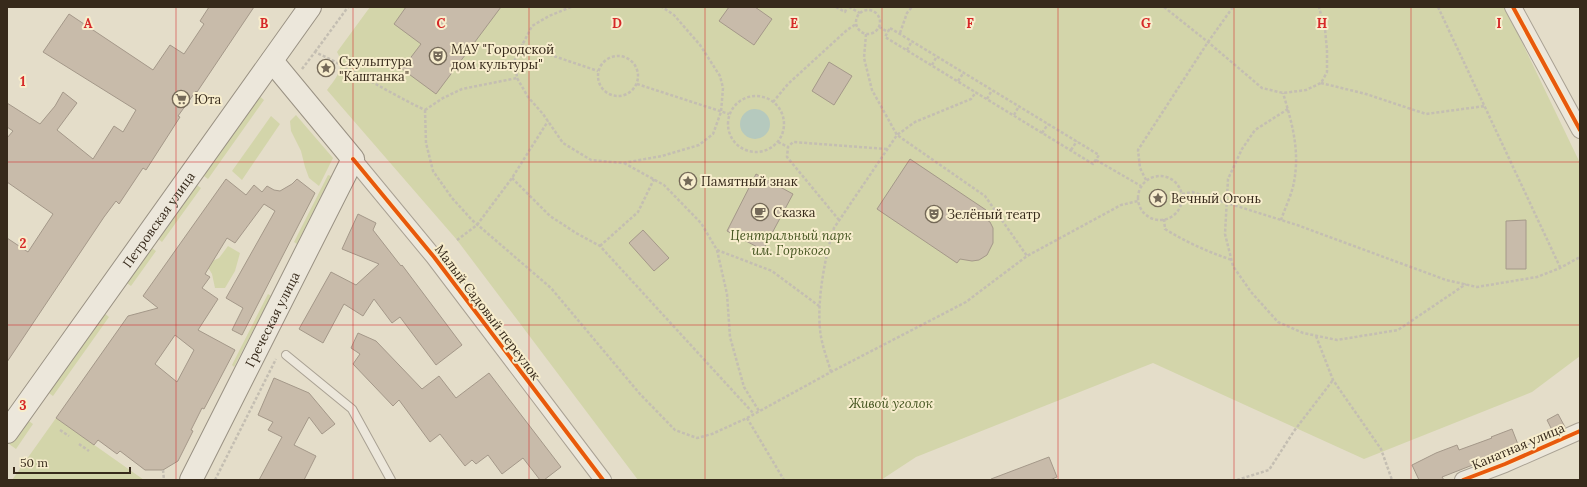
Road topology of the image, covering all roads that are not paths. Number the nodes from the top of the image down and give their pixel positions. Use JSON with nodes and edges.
{"nodes":[{"id":1,"x":310,"y":7,"type":"edge"},
{"id":2,"x":1513,"y":7,"type":"edge"},
{"id":3,"x":272,"y":61,"type":"junction"},
{"id":4,"x":1580,"y":130,"type":"edge"},
{"id":5,"x":353,"y":159,"type":"junction"},
{"id":6,"x":286,"y":355,"type":"dead end"},
{"id":7,"x":1580,"y":431,"type":"edge"},
{"id":8,"x":7,"y":432,"type":"edge"},
{"id":9,"x":191,"y":480,"type":"edge"},
{"id":10,"x":391,"y":480,"type":"edge"},
{"id":11,"x":603,"y":480,"type":"edge"},
{"id":12,"x":1463,"y":480,"type":"edge"}],
"edges":[{"from":1,"to":3,"type":"main road","name":"Петровская улица"},
{"from":2,"to":4,"type":"street"},
{"from":3,"to":5,"type":"main road","name":"Малый Садовый переулок"},
{"from":3,"to":8,"type":"main road","name":"Петровская улица"},
{"from":5,"to":9,"type":"main road","name":"Греческая улица"},
{"from":5,"to":11,"type":"street","name":"Малый Садовый переулок"},
{"from":6,"to":10,"type":"lane"},
{"from":7,"to":12,"type":"street","name":"Канатная улица"}]}
